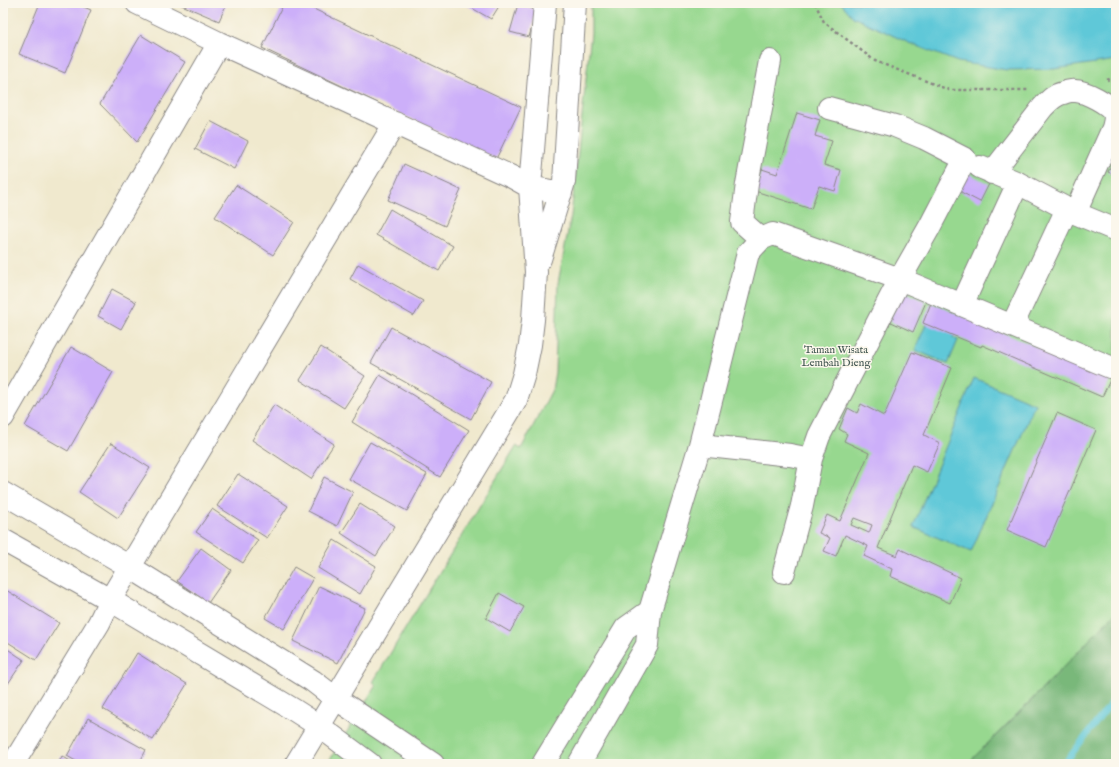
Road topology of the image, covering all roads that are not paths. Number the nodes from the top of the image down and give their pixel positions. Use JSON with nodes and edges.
{"nodes":[{"id":1,"x":137,"y":3,"type":"edge"},
{"id":2,"x":545,"y":3,"type":"edge"},
{"id":3,"x":575,"y":3,"type":"edge"},
{"id":4,"x":219,"y":43,"type":"junction"},
{"id":5,"x":770,"y":61,"type":"dead end"},
{"id":6,"x":829,"y":108,"type":"dead end"},
{"id":7,"x":395,"y":122,"type":"junction"},
{"id":8,"x":965,"y":160,"type":"junction"},
{"id":9,"x":992,"y":173,"type":"junction"},
{"id":10,"x":1018,"y":182,"type":"junction"},
{"id":11,"x":530,"y":187,"type":"junction"},
{"id":12,"x":561,"y":193,"type":"junction"},
{"id":13,"x":1071,"y":211,"type":"junction"},
{"id":14,"x":1116,"y":230,"type":"edge"},
{"id":15,"x":761,"y":239,"type":"junction"},
{"id":16,"x":536,"y":272,"type":"junction"},
{"id":17,"x":900,"y":279,"type":"junction"},
{"id":18,"x":962,"y":305,"type":"junction"},
{"id":19,"x":1012,"y":326,"type":"junction"},
{"id":20,"x":1110,"y":367,"type":"dead end"},
{"id":21,"x":3,"y":417,"type":"edge"},
{"id":22,"x":700,"y":445,"type":"junction"},
{"id":23,"x":810,"y":459,"type":"junction"},
{"id":24,"x":3,"y":493,"type":"edge"},
{"id":25,"x":3,"y":540,"type":"edge"},
{"id":26,"x":130,"y":567,"type":"junction"},
{"id":27,"x":784,"y":572,"type":"dead end"},
{"id":28,"x":110,"y":600,"type":"junction"},
{"id":29,"x":650,"y":611,"type":"junction"},
{"id":30,"x":335,"y":698,"type":"junction"},
{"id":31,"x":319,"y":726,"type":"junction"},
{"id":32,"x":13,"y":764,"type":"edge"},
{"id":33,"x":296,"y":764,"type":"edge"},
{"id":34,"x":370,"y":764,"type":"edge"},
{"id":35,"x":434,"y":764,"type":"edge"},
{"id":36,"x":543,"y":764,"type":"edge"},
{"id":37,"x":579,"y":764,"type":"edge"}],
"edges":[{"from":1,"to":4,"type":"street"},
{"from":2,"to":11,"type":"street"},
{"from":3,"to":12,"type":"street"},
{"from":4,"to":7,"type":"street"},
{"from":4,"to":21,"type":"street"},
{"from":5,"to":15,"type":"street"},
{"from":6,"to":8,"type":"street"},
{"from":7,"to":11,"type":"street"},
{"from":7,"to":26,"type":"street"},
{"from":8,"to":9,"type":"street"},
{"from":8,"to":17,"type":"street"},
{"from":9,"to":10,"type":"street"},
{"from":9,"to":13,"type":"street"},
{"from":10,"to":13,"type":"street"},
{"from":10,"to":18,"type":"street"},
{"from":11,"to":12,"type":"street"},
{"from":11,"to":16,"type":"street"},
{"from":12,"to":16,"type":"street"},
{"from":13,"to":14,"type":"street"},
{"from":13,"to":19,"type":"street"},
{"from":15,"to":17,"type":"street"},
{"from":15,"to":22,"type":"street"},
{"from":16,"to":30,"type":"street"},
{"from":17,"to":18,"type":"street"},
{"from":17,"to":23,"type":"street"},
{"from":18,"to":19,"type":"street"},
{"from":19,"to":20,"type":"street"},
{"from":22,"to":23,"type":"street"},
{"from":22,"to":29,"type":"street"},
{"from":23,"to":27,"type":"street"},
{"from":24,"to":26,"type":"street"},
{"from":25,"to":28,"type":"street"},
{"from":26,"to":28,"type":"street"},
{"from":26,"to":30,"type":"street"},
{"from":28,"to":31,"type":"street"},
{"from":28,"to":32,"type":"street"},
{"from":29,"to":36,"type":"street"},
{"from":29,"to":37,"type":"street"},
{"from":30,"to":31,"type":"street"},
{"from":30,"to":35,"type":"street"},
{"from":31,"to":33,"type":"street"},
{"from":31,"to":34,"type":"street"}]}
